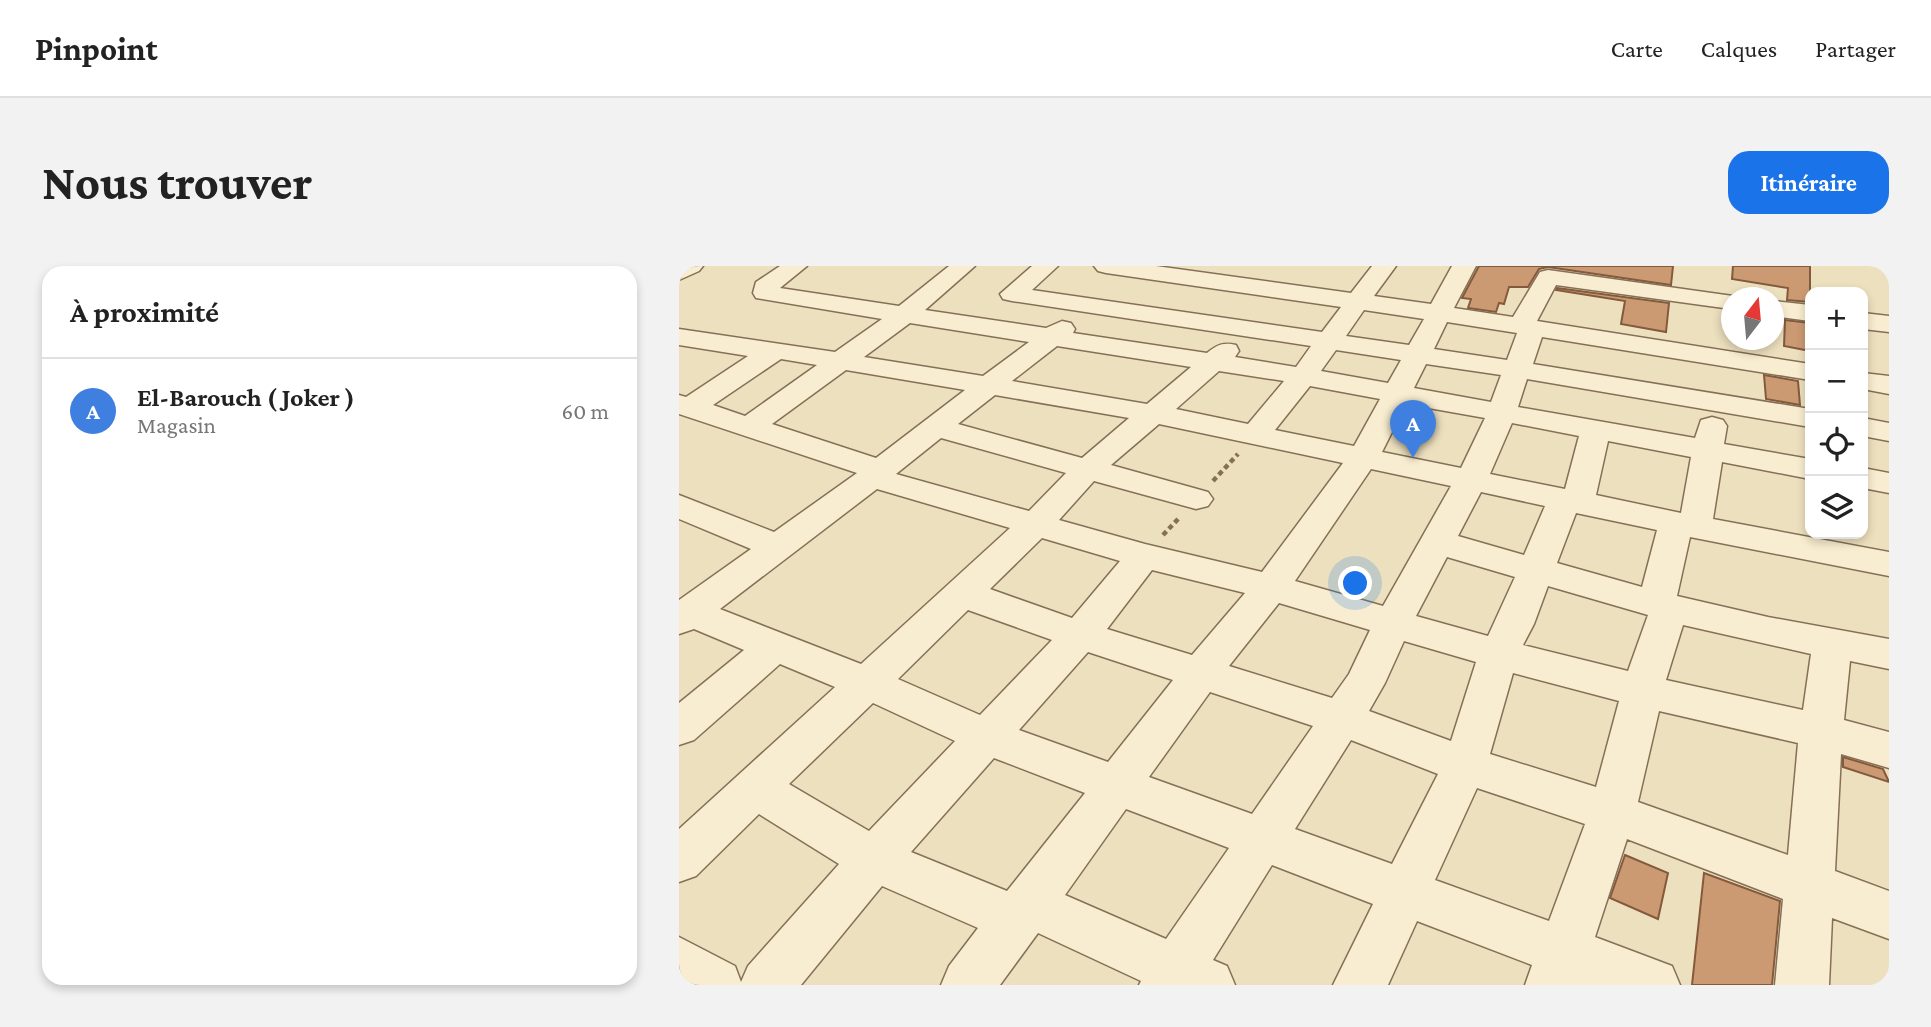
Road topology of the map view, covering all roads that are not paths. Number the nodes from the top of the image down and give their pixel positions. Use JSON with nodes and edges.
{"nodes":[{"id":1,"x":691,"y":266,"type":"edge"},
{"id":2,"x":795,"y":266,"type":"edge"},
{"id":3,"x":963,"y":266,"type":"edge"},
{"id":4,"x":1046,"y":266,"type":"edge"},
{"id":5,"x":1384,"y":266,"type":"edge"},
{"id":6,"x":1464,"y":266,"type":"edge"},
{"id":7,"x":1124,"y":267,"type":"edge"},
{"id":8,"x":679,"y":273,"type":"edge"},
{"id":9,"x":1269,"y":290,"type":"junction"},
{"id":10,"x":1721,"y":301,"type":"edge"},
{"id":11,"x":1356,"y":303,"type":"junction"},
{"id":12,"x":1090,"y":306,"type":"junction"},
{"id":13,"x":1784,"y":309,"type":"edge"},
{"id":14,"x":1805,"y":312,"type":"edge"},
{"id":15,"x":1438,"y":313,"type":"junction"},
{"id":16,"x":904,"y":315,"type":"junction"},
{"id":17,"x":1165,"y":317,"type":"junction"},
{"id":18,"x":1868,"y":322,"type":"edge"},
{"id":19,"x":1889,"y":324,"type":"edge"},
{"id":20,"x":971,"y":326,"type":"junction"},
{"id":21,"x":1527,"y":327,"type":"junction"},
{"id":22,"x":1242,"y":328,"type":"junction"},
{"id":23,"x":679,"y":337,"type":"edge"},
{"id":24,"x":1051,"y":337,"type":"junction"},
{"id":25,"x":1328,"y":341,"type":"junction"},
{"id":26,"x":776,"y":350,"type":"junction"},
{"id":27,"x":1132,"y":350,"type":"junction"},
{"id":28,"x":1419,"y":354,"type":"junction"},
{"id":29,"x":1723,"y":358,"type":"junction"},
{"id":30,"x":838,"y":361,"type":"junction"},
{"id":31,"x":1215,"y":362,"type":"junction"},
{"id":32,"x":1517,"y":370,"type":"junction"},
{"id":33,"x":1805,"y":371,"type":"edge"},
{"id":34,"x":913,"y":374,"type":"junction"},
{"id":35,"x":1303,"y":376,"type":"junction"},
{"id":36,"x":1868,"y":381,"type":"edge"},
{"id":37,"x":1889,"y":385,"type":"edge"},
{"id":38,"x":988,"y":387,"type":"junction"},
{"id":39,"x":1398,"y":394,"type":"junction"},
{"id":40,"x":1716,"y":400,"type":"junction"},
{"id":41,"x":684,"y":406,"type":"edge"},
{"id":42,"x":1156,"y":414,"type":"junction"},
{"id":43,"x":1501,"y":414,"type":"junction"},
{"id":44,"x":1805,"y":417,"type":"edge"},
{"id":45,"x":749,"y":427,"type":"junction"},
{"id":46,"x":934,"y":427,"type":"junction"},
{"id":47,"x":1868,"y":428,"type":"edge"},
{"id":48,"x":1595,"y":431,"type":"junction"},
{"id":49,"x":1889,"y":432,"type":"edge"},
{"id":50,"x":1255,"y":435,"type":"junction"},
{"id":51,"x":1707,"y":452,"type":"junction"},
{"id":52,"x":1363,"y":458,"type":"junction"},
{"id":53,"x":1090,"y":468,"type":"junction"},
{"id":54,"x":1805,"y":468,"type":"edge"},
{"id":55,"x":875,"y":473,"type":"junction"},
{"id":56,"x":1868,"y":479,"type":"edge"},
{"id":57,"x":1471,"y":480,"type":"junction"},
{"id":58,"x":1889,"y":483,"type":"edge"},
{"id":59,"x":1196,"y":499,"type":"dead end"},
{"id":60,"x":1571,"y":501,"type":"junction"},
{"id":61,"x":679,"y":506,"type":"edge"},
{"id":62,"x":1035,"y":525,"type":"junction"},
{"id":63,"x":1686,"y":525,"type":"junction"},
{"id":64,"x":1439,"y":543,"type":"junction"},
{"id":65,"x":778,"y":547,"type":"junction"},
{"id":66,"x":1144,"y":556,"type":"junction"},
{"id":67,"x":1889,"y":564,"type":"edge"},
{"id":68,"x":1537,"y":570,"type":"junction"},
{"id":69,"x":1271,"y":587,"type":"junction"},
{"id":70,"x":961,"y":593,"type":"junction"},
{"id":71,"x":1663,"y":606,"type":"junction"},
{"id":72,"x":684,"y":616,"type":"edge"},
{"id":73,"x":1392,"y":625,"type":"junction"},
{"id":74,"x":1080,"y":635,"type":"junction"},
{"id":75,"x":1832,"y":644,"type":"junction"},
{"id":76,"x":775,"y":646,"type":"junction"},
{"id":77,"x":1498,"y":654,"type":"junction"},
{"id":78,"x":1889,"y":654,"type":"edge"},
{"id":79,"x":1201,"y":673,"type":"junction"},
{"id":80,"x":867,"y":683,"type":"junction"},
{"id":81,"x":1643,"y":691,"type":"junction"},
{"id":82,"x":1341,"y":718,"type":"junction"},
{"id":83,"x":679,"y":727,"type":"edge"},
{"id":84,"x":1821,"y":731,"type":"junction"},
{"id":85,"x":988,"y":737,"type":"junction"},
{"id":86,"x":1889,"y":750,"type":"edge"},
{"id":87,"x":1465,"y":765,"type":"junction"},
{"id":88,"x":1119,"y":784,"type":"junction"},
{"id":89,"x":754,"y":787,"type":"junction"},
{"id":90,"x":1612,"y":813,"type":"junction"},
{"id":91,"x":1264,"y":838,"type":"junction"},
{"id":92,"x":873,"y":859,"type":"junction"},
{"id":93,"x":679,"y":860,"type":"edge"},
{"id":94,"x":1811,"y":888,"type":"junction"},
{"id":95,"x":1402,"y":892,"type":"junction"},
{"id":96,"x":1023,"y":912,"type":"junction"},
{"id":97,"x":1889,"y":915,"type":"edge"},
{"id":98,"x":679,"y":963,"type":"edge"},
{"id":99,"x":1557,"y":968,"type":"edge"},
{"id":100,"x":1183,"y":980,"type":"edge"},
{"id":101,"x":716,"y":985,"type":"edge"},
{"id":102,"x":767,"y":985,"type":"edge"},
{"id":103,"x":968,"y":985,"type":"edge"},
{"id":104,"x":1360,"y":985,"type":"edge"},
{"id":105,"x":1653,"y":985,"type":"edge"},
{"id":106,"x":1802,"y":985,"type":"edge"}],
"edges":[{"from":1,"to":8,"type":"street"},
{"from":2,"to":16,"type":"street"},
{"from":3,"to":16,"type":"street"},
{"from":4,"to":12,"type":"street"},
{"from":5,"to":11,"type":"street"},
{"from":6,"to":15,"type":"street"},
{"from":7,"to":9,"type":"street"},
{"from":7,"to":12,"type":"street"},
{"from":9,"to":11,"type":"street"},
{"from":9,"to":22,"type":"street"},
{"from":10,"to":21,"type":"street"},
{"from":11,"to":15,"type":"street"},
{"from":11,"to":25,"type":"street"},
{"from":12,"to":17,"type":"street"},
{"from":12,"to":24,"type":"street"},
{"from":13,"to":14,"type":"street"},
{"from":15,"to":21,"type":"street"},
{"from":15,"to":28,"type":"street"},
{"from":16,"to":20,"type":"street"},
{"from":16,"to":30,"type":"street"},
{"from":17,"to":22,"type":"street"},
{"from":17,"to":27,"type":"street"},
{"from":18,"to":19,"type":"street"},
{"from":20,"to":24,"type":"street"},
{"from":20,"to":34,"type":"street"},
{"from":21,"to":29,"type":"street"},
{"from":21,"to":32,"type":"street"},
{"from":22,"to":25,"type":"street"},
{"from":22,"to":31,"type":"street"},
{"from":23,"to":26,"type":"street"},
{"from":24,"to":27,"type":"street"},
{"from":24,"to":38,"type":"street"},
{"from":25,"to":28,"type":"street"},
{"from":25,"to":35,"type":"street"},
{"from":26,"to":30,"type":"street"},
{"from":26,"to":41,"type":"street"},
{"from":27,"to":31,"type":"street"},
{"from":28,"to":32,"type":"street"},
{"from":28,"to":39,"type":"street"},
{"from":29,"to":33,"type":"street"},
{"from":29,"to":40,"type":"street"},
{"from":30,"to":34,"type":"street"},
{"from":30,"to":45,"type":"street"},
{"from":31,"to":35,"type":"street"},
{"from":31,"to":42,"type":"street"},
{"from":32,"to":40,"type":"street"},
{"from":32,"to":43,"type":"street"},
{"from":34,"to":38,"type":"street"},
{"from":35,"to":39,"type":"street"},
{"from":35,"to":50,"type":"street"},
{"from":36,"to":37,"type":"street"},
{"from":38,"to":42,"type":"street"},
{"from":38,"to":46,"type":"street"},
{"from":39,"to":43,"type":"street"},
{"from":39,"to":52,"type":"street"},
{"from":40,"to":44,"type":"street"},
{"from":40,"to":51,"type":"street"},
{"from":41,"to":45,"type":"street"},
{"from":42,"to":50,"type":"street"},
{"from":42,"to":53,"type":"street"},
{"from":43,"to":48,"type":"street"},
{"from":43,"to":57,"type":"street"},
{"from":45,"to":55,"type":"street"},
{"from":46,"to":53,"type":"street"},
{"from":46,"to":55,"type":"street"},
{"from":47,"to":49,"type":"street"},
{"from":48,"to":51,"type":"street"},
{"from":48,"to":60,"type":"street"},
{"from":50,"to":52,"type":"street"},
{"from":51,"to":54,"type":"street"},
{"from":51,"to":63,"type":"street"},
{"from":52,"to":57,"type":"street"},
{"from":52,"to":69,"type":"street"},
{"from":53,"to":59,"type":"street"},
{"from":53,"to":62,"type":"street"},
{"from":55,"to":62,"type":"street"},
{"from":55,"to":65,"type":"street"},
{"from":56,"to":58,"type":"street"},
{"from":57,"to":60,"type":"street"},
{"from":57,"to":64,"type":"street"},
{"from":60,"to":63,"type":"street"},
{"from":60,"to":68,"type":"street"},
{"from":61,"to":65,"type":"street"},
{"from":62,"to":66,"type":"street"},
{"from":62,"to":70,"type":"street"},
{"from":63,"to":67,"type":"street"},
{"from":63,"to":71,"type":"street"},
{"from":64,"to":68,"type":"street"},
{"from":64,"to":73,"type":"street"},
{"from":65,"to":72,"type":"street"},
{"from":66,"to":69,"type":"street"},
{"from":66,"to":74,"type":"street"},
{"from":68,"to":71,"type":"street"},
{"from":68,"to":77,"type":"street"},
{"from":69,"to":73,"type":"street"},
{"from":69,"to":79,"type":"street"},
{"from":70,"to":74,"type":"street"},
{"from":70,"to":80,"type":"street"},
{"from":71,"to":75,"type":"street"},
{"from":71,"to":81,"type":"street"},
{"from":72,"to":76,"type":"street"},
{"from":73,"to":77,"type":"street"},
{"from":73,"to":82,"type":"street"},
{"from":74,"to":79,"type":"street"},
{"from":74,"to":85,"type":"street"},
{"from":75,"to":78,"type":"street"},
{"from":75,"to":84,"type":"street"},
{"from":76,"to":80,"type":"street"},
{"from":76,"to":83,"type":"street"},
{"from":77,"to":81,"type":"street"},
{"from":77,"to":87,"type":"street"},
{"from":79,"to":82,"type":"street"},
{"from":79,"to":88,"type":"street"},
{"from":80,"to":85,"type":"street"},
{"from":80,"to":89,"type":"street"},
{"from":81,"to":84,"type":"street"},
{"from":81,"to":90,"type":"street"},
{"from":82,"to":87,"type":"street"},
{"from":82,"to":91,"type":"street"},
{"from":84,"to":86,"type":"street"},
{"from":84,"to":94,"type":"street"},
{"from":85,"to":88,"type":"street"},
{"from":85,"to":92,"type":"street"},
{"from":87,"to":90,"type":"street"},
{"from":87,"to":95,"type":"street"},
{"from":88,"to":91,"type":"street"},
{"from":88,"to":96,"type":"street"},
{"from":89,"to":92,"type":"street"},
{"from":89,"to":93,"type":"street"},
{"from":90,"to":94,"type":"street"},
{"from":90,"to":99,"type":"street"},
{"from":91,"to":95,"type":"street"},
{"from":91,"to":100,"type":"street"},
{"from":92,"to":96,"type":"street"},
{"from":92,"to":102,"type":"street"},
{"from":94,"to":97,"type":"street"},
{"from":94,"to":106,"type":"street"},
{"from":95,"to":99,"type":"street"},
{"from":95,"to":104,"type":"street"},
{"from":96,"to":100,"type":"street"},
{"from":96,"to":103,"type":"street"},
{"from":98,"to":101,"type":"street"},
{"from":99,"to":105,"type":"street"}]}
